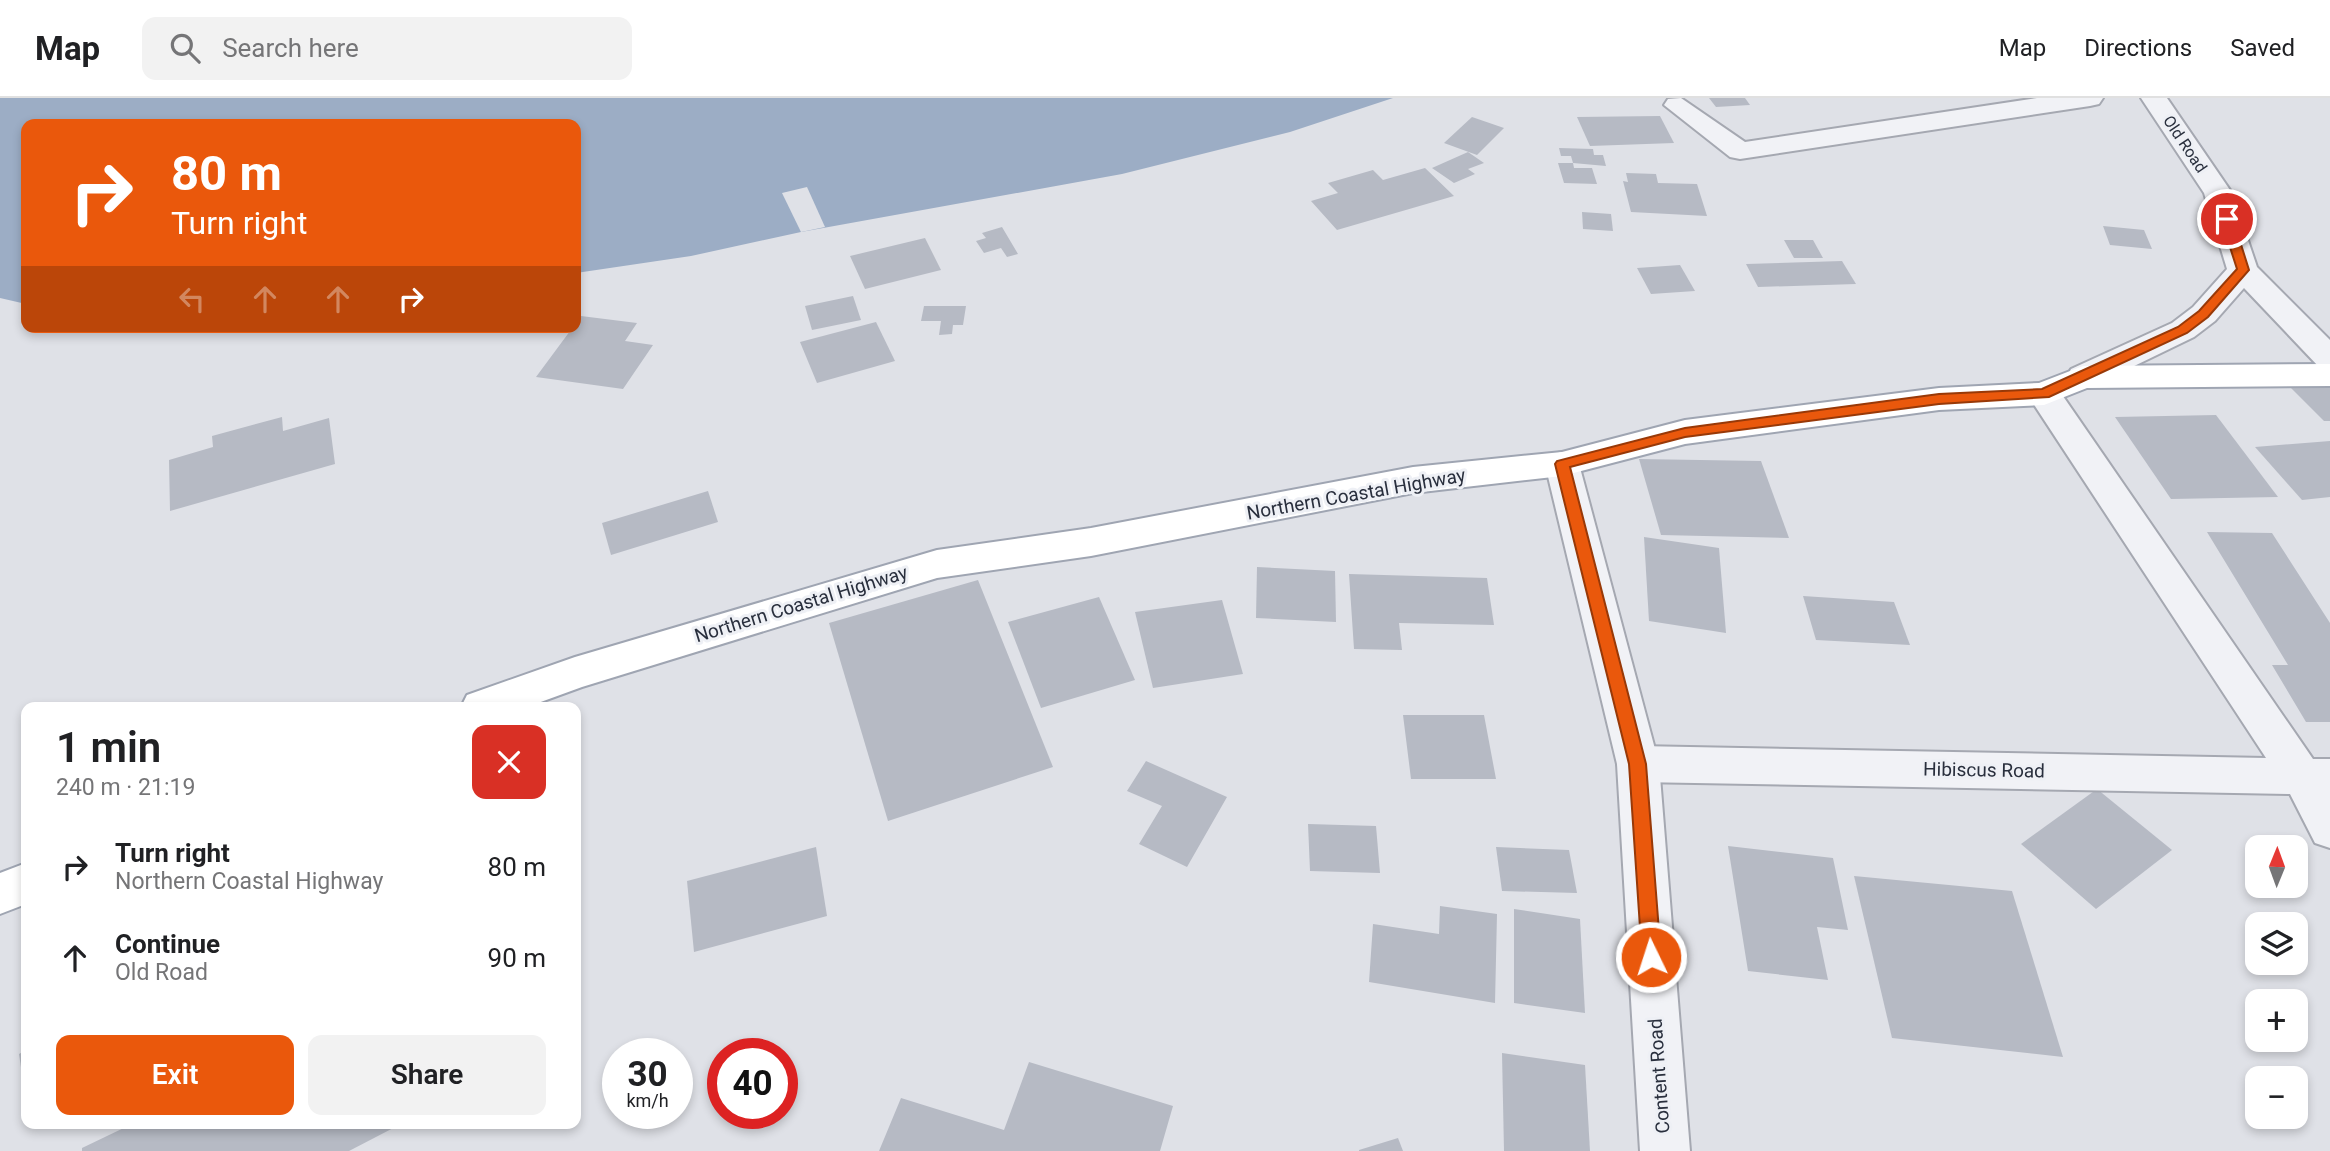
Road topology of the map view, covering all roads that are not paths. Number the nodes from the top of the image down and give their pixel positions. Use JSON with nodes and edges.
{"nodes":[{"id":1,"x":2090,"y":98,"type":"edge"},
{"id":2,"x":2154,"y":98,"type":"edge"},
{"id":3,"x":1676,"y":105,"type":"dead end"},
{"id":4,"x":2243,"y":270,"type":"junction"},
{"id":5,"x":2330,"y":359,"type":"edge"},
{"id":6,"x":2330,"y":375,"type":"edge"},
{"id":7,"x":2083,"y":377,"type":"junction"},
{"id":8,"x":2044,"y":394,"type":"junction"},
{"id":9,"x":1562,"y":464,"type":"junction"},
{"id":10,"x":495,"y":702,"type":"edge"},
{"id":11,"x":1638,"y":764,"type":"junction"},
{"id":12,"x":2316,"y":777,"type":"edge"},
{"id":13,"x":2330,"y":829,"type":"edge"},
{"id":14,"x":21,"y":885,"type":"edge"},
{"id":15,"x":0,"y":894,"type":"edge"},
{"id":16,"x":1665,"y":1151,"type":"edge"}],
"edges":[{"from":1,"to":3,"type":"street"},
{"from":2,"to":4,"type":"street","name":"Old Road"},
{"from":4,"to":5,"type":"street","name":"Old Road"},
{"from":4,"to":7,"type":"street"},
{"from":6,"to":7,"type":"main road","name":"Northern Coastal Highway"},
{"from":7,"to":8,"type":"main road","name":"Northern Coastal Highway"},
{"from":8,"to":9,"type":"main road","name":"Northern Coastal Highway"},
{"from":8,"to":12,"type":"street"},
{"from":9,"to":10,"type":"main road","name":"Northern Coastal Highway"},
{"from":9,"to":11,"type":"street","name":"Content Road"},
{"from":11,"to":12,"type":"street","name":"Hibiscus Road"},
{"from":11,"to":16,"type":"street","name":"Content Road"},
{"from":12,"to":13,"type":"street"},
{"from":14,"to":15,"type":"main road"}]}
